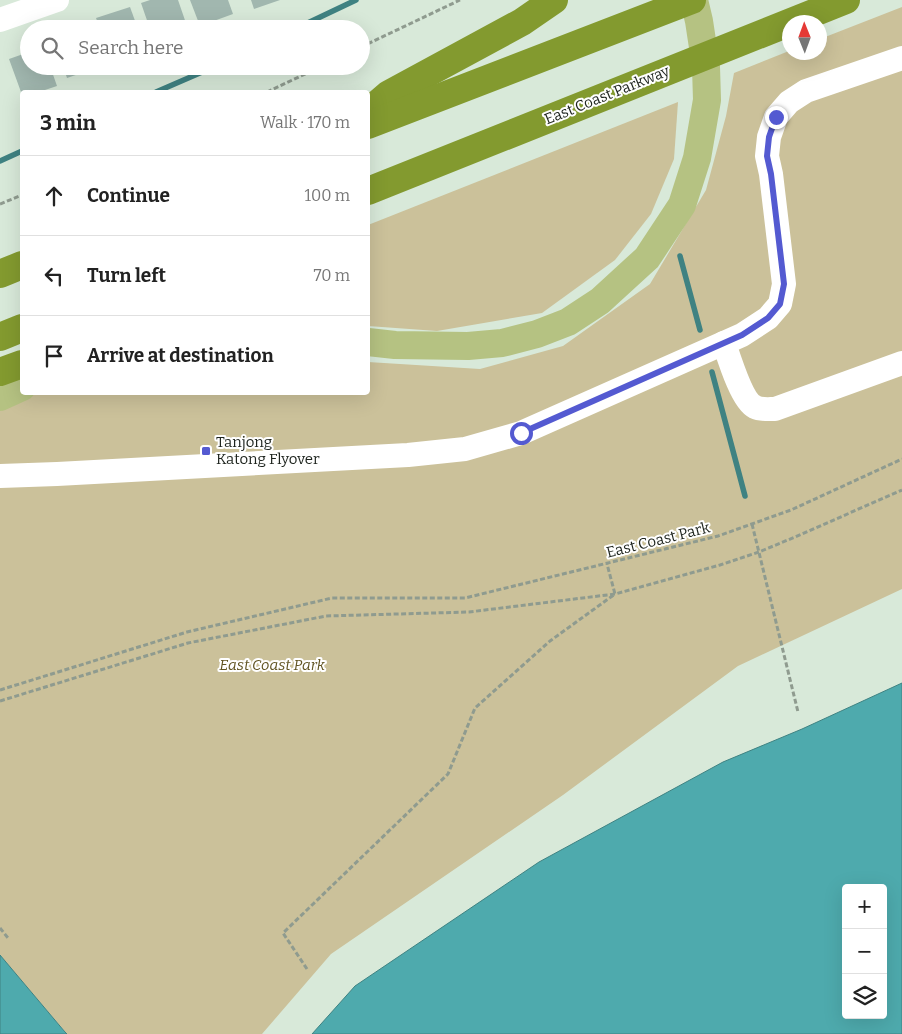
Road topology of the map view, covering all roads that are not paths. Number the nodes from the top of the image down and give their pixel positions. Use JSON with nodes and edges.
{"nodes":[{"id":1,"x":57,"y":0,"type":"edge"},
{"id":2,"x":554,"y":0,"type":"edge"},
{"id":3,"x":693,"y":0,"type":"edge"},
{"id":4,"x":846,"y":0,"type":"edge"},
{"id":5,"x":0,"y":20,"type":"edge"},
{"id":6,"x":902,"y":58,"type":"edge"},
{"id":7,"x":370,"y":110,"type":"edge"},
{"id":8,"x":370,"y":125,"type":"edge"},
{"id":9,"x":370,"y":190,"type":"edge"},
{"id":10,"x":20,"y":267,"type":"edge"},
{"id":11,"x":0,"y":274,"type":"edge"},
{"id":12,"x":20,"y":329,"type":"edge"},
{"id":13,"x":0,"y":337,"type":"edge"},
{"id":14,"x":370,"y":342,"type":"edge"},
{"id":15,"x":724,"y":343,"type":"junction"},
{"id":16,"x":902,"y":363,"type":"edge"},
{"id":17,"x":20,"y":365,"type":"edge"},
{"id":18,"x":0,"y":372,"type":"edge"},
{"id":19,"x":20,"y":388,"type":"edge"},
{"id":20,"x":0,"y":397,"type":"edge"},
{"id":21,"x":0,"y":476,"type":"edge"}],
"edges":[{"from":1,"to":5,"type":"street"},
{"from":2,"to":7,"type":"highway"},
{"from":3,"to":8,"type":"highway"},
{"from":3,"to":14,"type":"main road"},
{"from":4,"to":9,"type":"highway","name":"East Coast Parkway"},
{"from":6,"to":15,"type":"street"},
{"from":10,"to":11,"type":"highway"},
{"from":12,"to":13,"type":"highway"},
{"from":15,"to":16,"type":"street"},
{"from":15,"to":21,"type":"street"},
{"from":17,"to":18,"type":"highway"},
{"from":19,"to":20,"type":"main road"}]}
